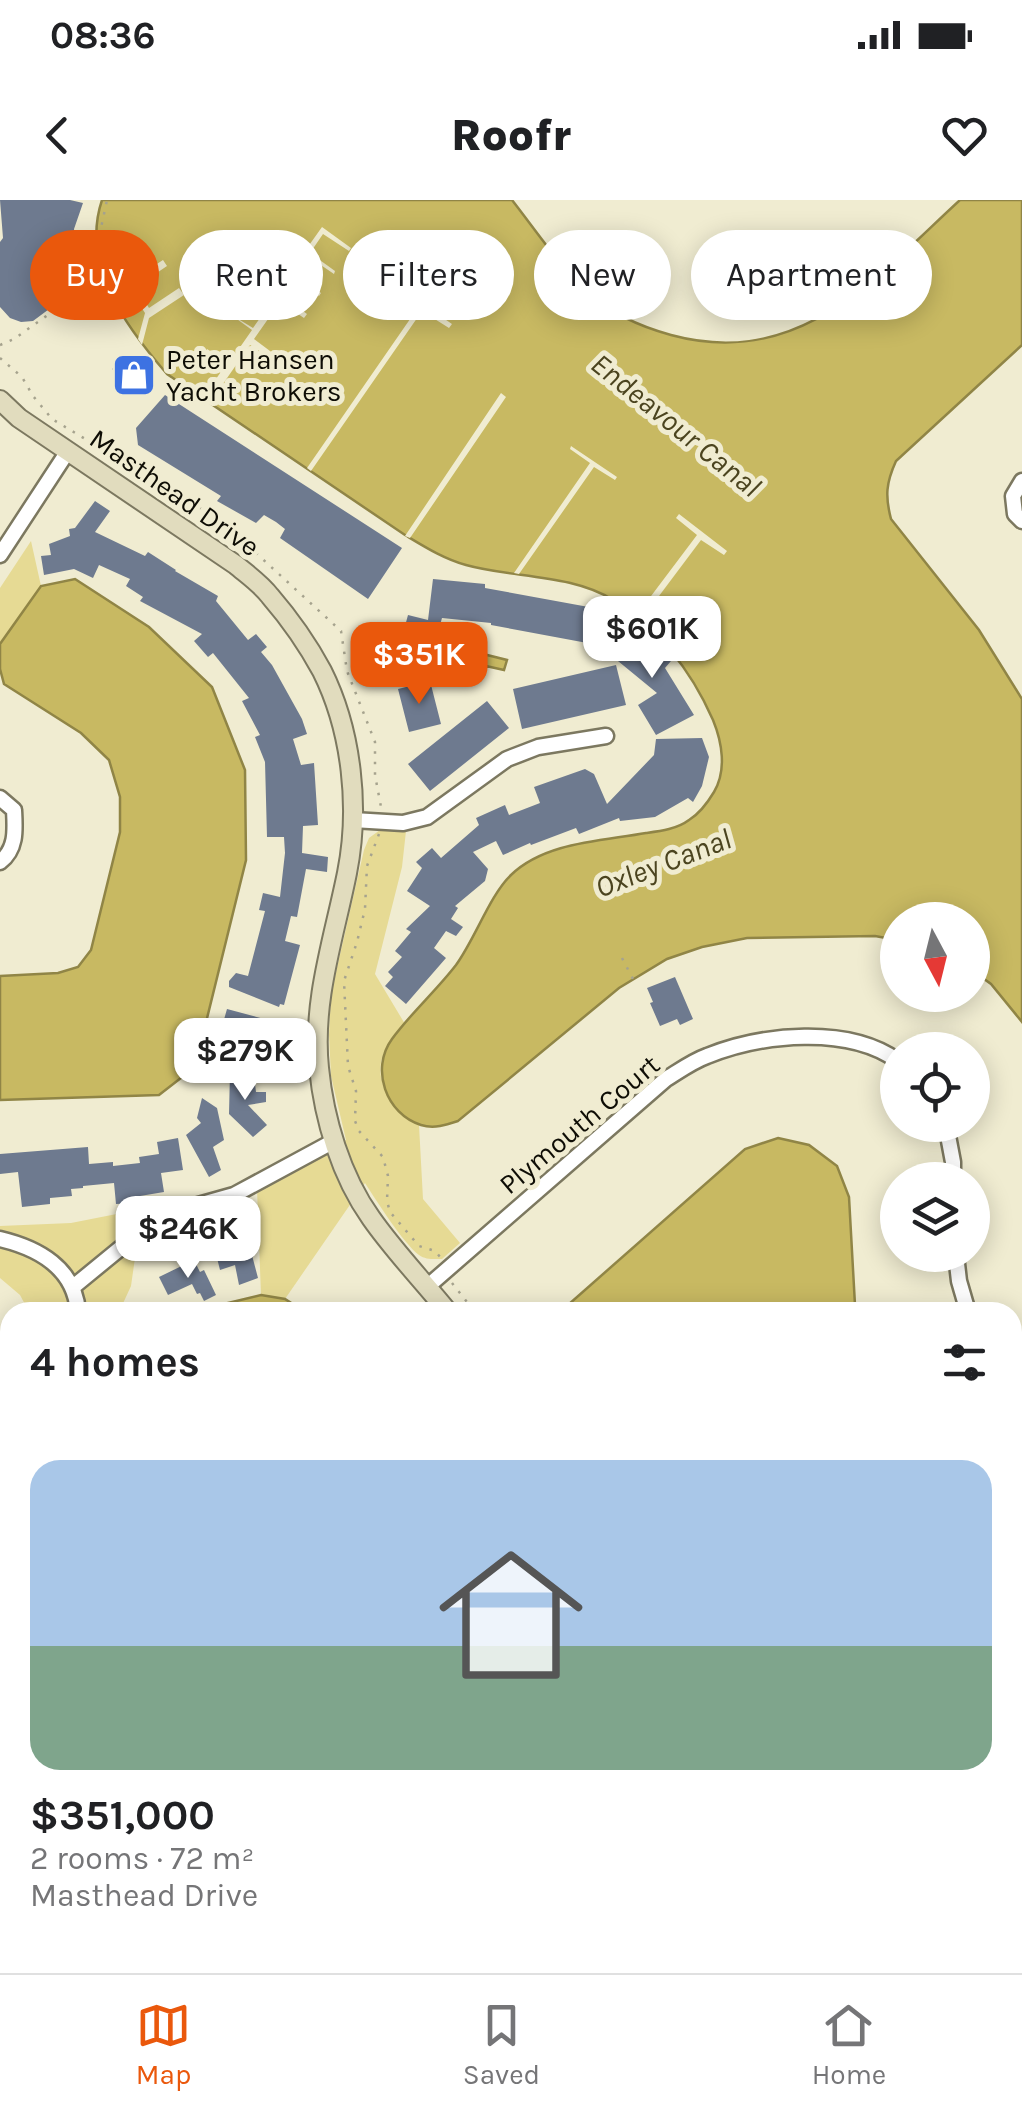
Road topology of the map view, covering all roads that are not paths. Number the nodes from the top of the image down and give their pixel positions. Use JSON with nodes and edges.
{"nodes":[{"id":1,"x":0,"y":400,"type":"edge"},
{"id":2,"x":68,"y":451,"type":"junction"},
{"id":3,"x":1022,"y":481,"type":"edge"},
{"id":4,"x":1022,"y":521,"type":"edge"},
{"id":5,"x":0,"y":555,"type":"edge"},
{"id":6,"x":606,"y":736,"type":"dead end"},
{"id":7,"x":0,"y":798,"type":"edge"},
{"id":8,"x":353,"y":820,"type":"junction"},
{"id":9,"x":0,"y":862,"type":"edge"},
{"id":10,"x":880,"y":1050,"type":"edge"},
{"id":11,"x":334,"y":1141,"type":"junction"},
{"id":12,"x":0,"y":1238,"type":"edge"},
{"id":13,"x":958,"y":1272,"type":"edge"},
{"id":14,"x":73,"y":1287,"type":"junction"},
{"id":15,"x":427,"y":1287,"type":"junction"},
{"id":16,"x":76,"y":1302,"type":"edge"},
{"id":17,"x":440,"y":1302,"type":"edge"},
{"id":18,"x":965,"y":1302,"type":"edge"}],
"edges":[{"from":1,"to":2,"type":"street","name":"Masthead Drive"},
{"from":2,"to":5,"type":"street"},
{"from":2,"to":8,"type":"street","name":"Masthead Drive"},
{"from":3,"to":4,"type":"street"},
{"from":6,"to":8,"type":"street"},
{"from":7,"to":9,"type":"street"},
{"from":8,"to":11,"type":"street","name":"Masthead Drive"},
{"from":10,"to":15,"type":"street","name":"Plymouth Court"},
{"from":11,"to":14,"type":"street"},
{"from":11,"to":15,"type":"street","name":"Masthead Drive"},
{"from":12,"to":14,"type":"street"},
{"from":13,"to":18,"type":"street"},
{"from":14,"to":16,"type":"street"},
{"from":15,"to":17,"type":"street","name":"Masthead Drive"}]}
